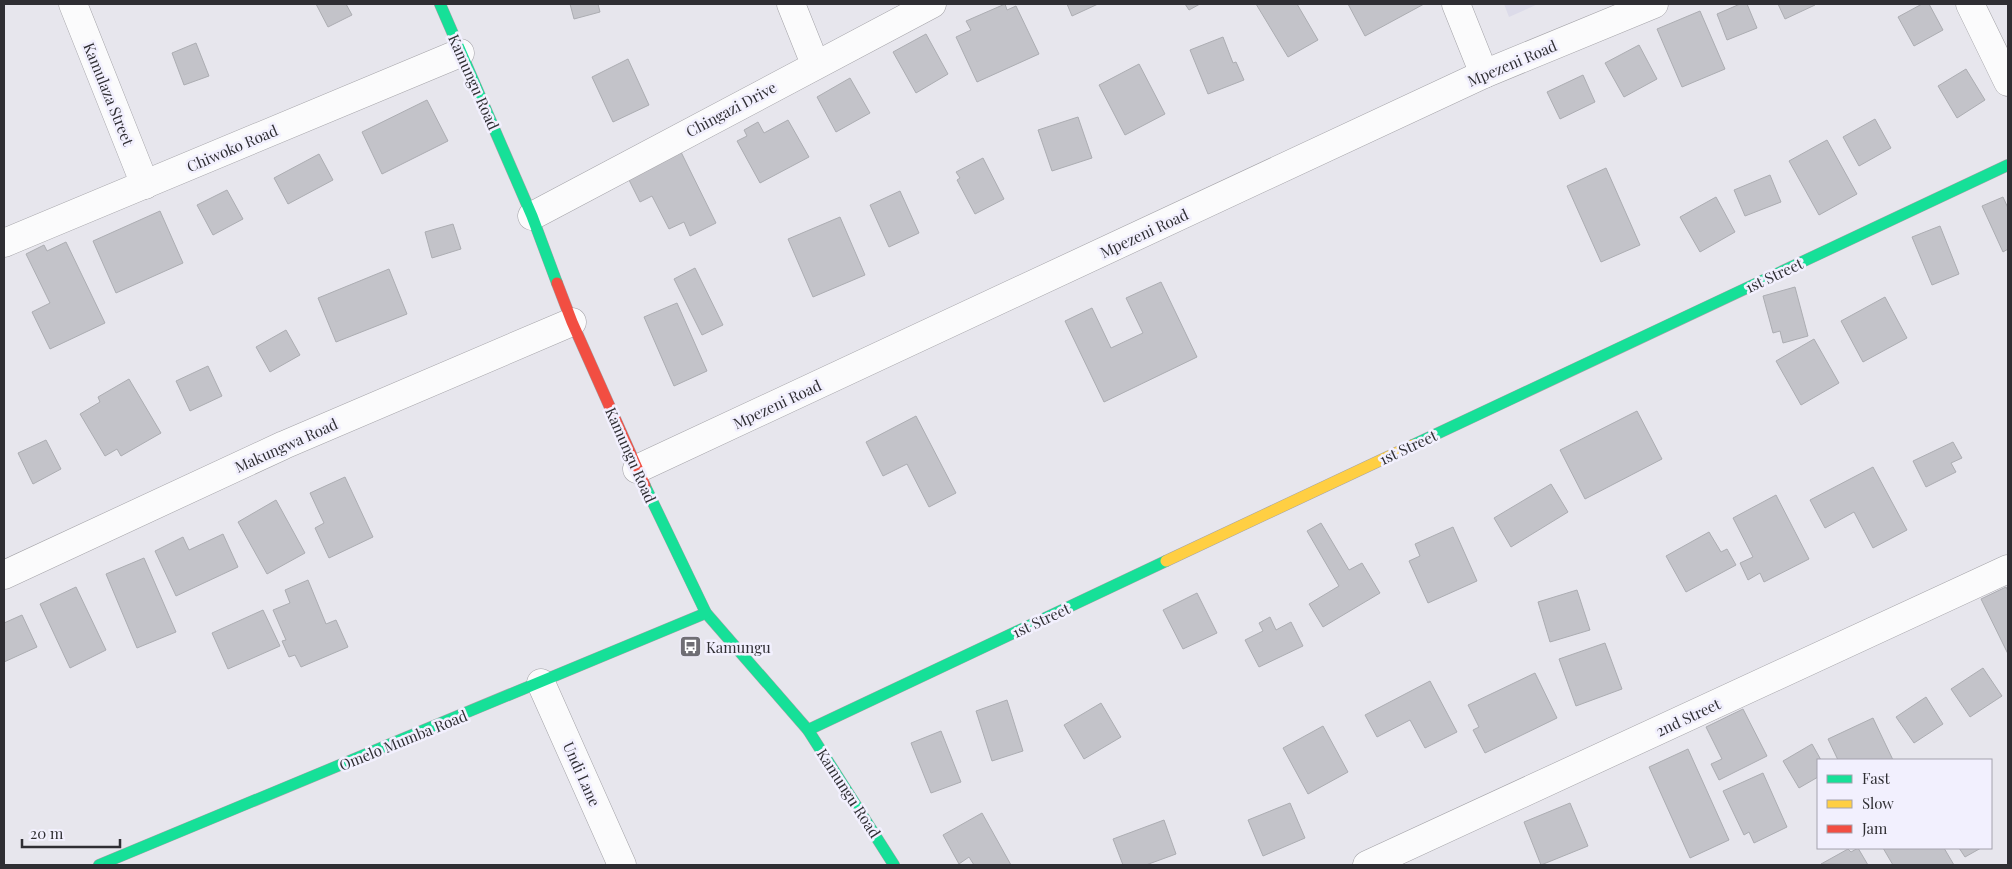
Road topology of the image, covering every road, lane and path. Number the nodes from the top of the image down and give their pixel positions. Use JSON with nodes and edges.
{"nodes":[{"id":1,"x":73,"y":4,"type":"edge"},
{"id":2,"x":440,"y":4,"type":"edge"},
{"id":3,"x":791,"y":4,"type":"edge"},
{"id":4,"x":932,"y":4,"type":"edge"},
{"id":5,"x":1456,"y":4,"type":"edge"},
{"id":6,"x":1654,"y":4,"type":"edge"},
{"id":7,"x":1970,"y":4,"type":"edge"},
{"id":8,"x":460,"y":53,"type":"junction"},
{"id":9,"x":815,"y":64,"type":"junction"},
{"id":10,"x":1484,"y":74,"type":"junction"},
{"id":11,"x":2008,"y":82,"type":"edge"},
{"id":12,"x":2008,"y":165,"type":"edge"},
{"id":13,"x":145,"y":184,"type":"junction"},
{"id":14,"x":532,"y":216,"type":"junction"},
{"id":15,"x":4,"y":243,"type":"edge"},
{"id":16,"x":572,"y":322,"type":"junction"},
{"id":17,"x":637,"y":469,"type":"junction"},
{"id":18,"x":2008,"y":569,"type":"edge"},
{"id":19,"x":4,"y":575,"type":"edge"},
{"id":20,"x":706,"y":613,"type":"junction"},
{"id":21,"x":541,"y":683,"type":"junction"},
{"id":22,"x":808,"y":730,"type":"junction"},
{"id":23,"x":99,"y":865,"type":"edge"},
{"id":24,"x":622,"y":865,"type":"edge"},
{"id":25,"x":894,"y":865,"type":"edge"},
{"id":26,"x":1367,"y":865,"type":"edge"}],
"edges":[{"from":1,"to":13,"type":"street","name":"Kamulaza Street"},
{"from":2,"to":8,"type":"street","name":"Kamungu Road"},
{"from":3,"to":9,"type":"street"},
{"from":4,"to":9,"type":"street","name":"Chingazi Drive"},
{"from":5,"to":10,"type":"street"},
{"from":6,"to":10,"type":"street","name":"Mpezeni Road"},
{"from":7,"to":11,"type":"street"},
{"from":8,"to":13,"type":"street","name":"Chiwoko Road"},
{"from":8,"to":14,"type":"street","name":"Kamungu Road"},
{"from":9,"to":14,"type":"street","name":"Chingazi Drive"},
{"from":10,"to":17,"type":"street","name":"Mpezeni Road"},
{"from":12,"to":22,"type":"street","name":"1st Street"},
{"from":13,"to":15,"type":"street","name":"Chiwoko Road"},
{"from":14,"to":16,"type":"street","name":"Kamungu Road"},
{"from":16,"to":17,"type":"street","name":"Kamungu Road"},
{"from":16,"to":19,"type":"street","name":"Makungwa Road"},
{"from":17,"to":20,"type":"street","name":"Kamungu Road"},
{"from":18,"to":26,"type":"street","name":"2nd Street"},
{"from":20,"to":21,"type":"street","name":"Omelo Mumba Road"},
{"from":20,"to":22,"type":"street","name":"Kamungu Road"},
{"from":21,"to":23,"type":"street","name":"Omelo Mumba Road"},
{"from":21,"to":24,"type":"street","name":"Undi Lane"},
{"from":22,"to":25,"type":"street","name":"Kamungu Road"}]}
